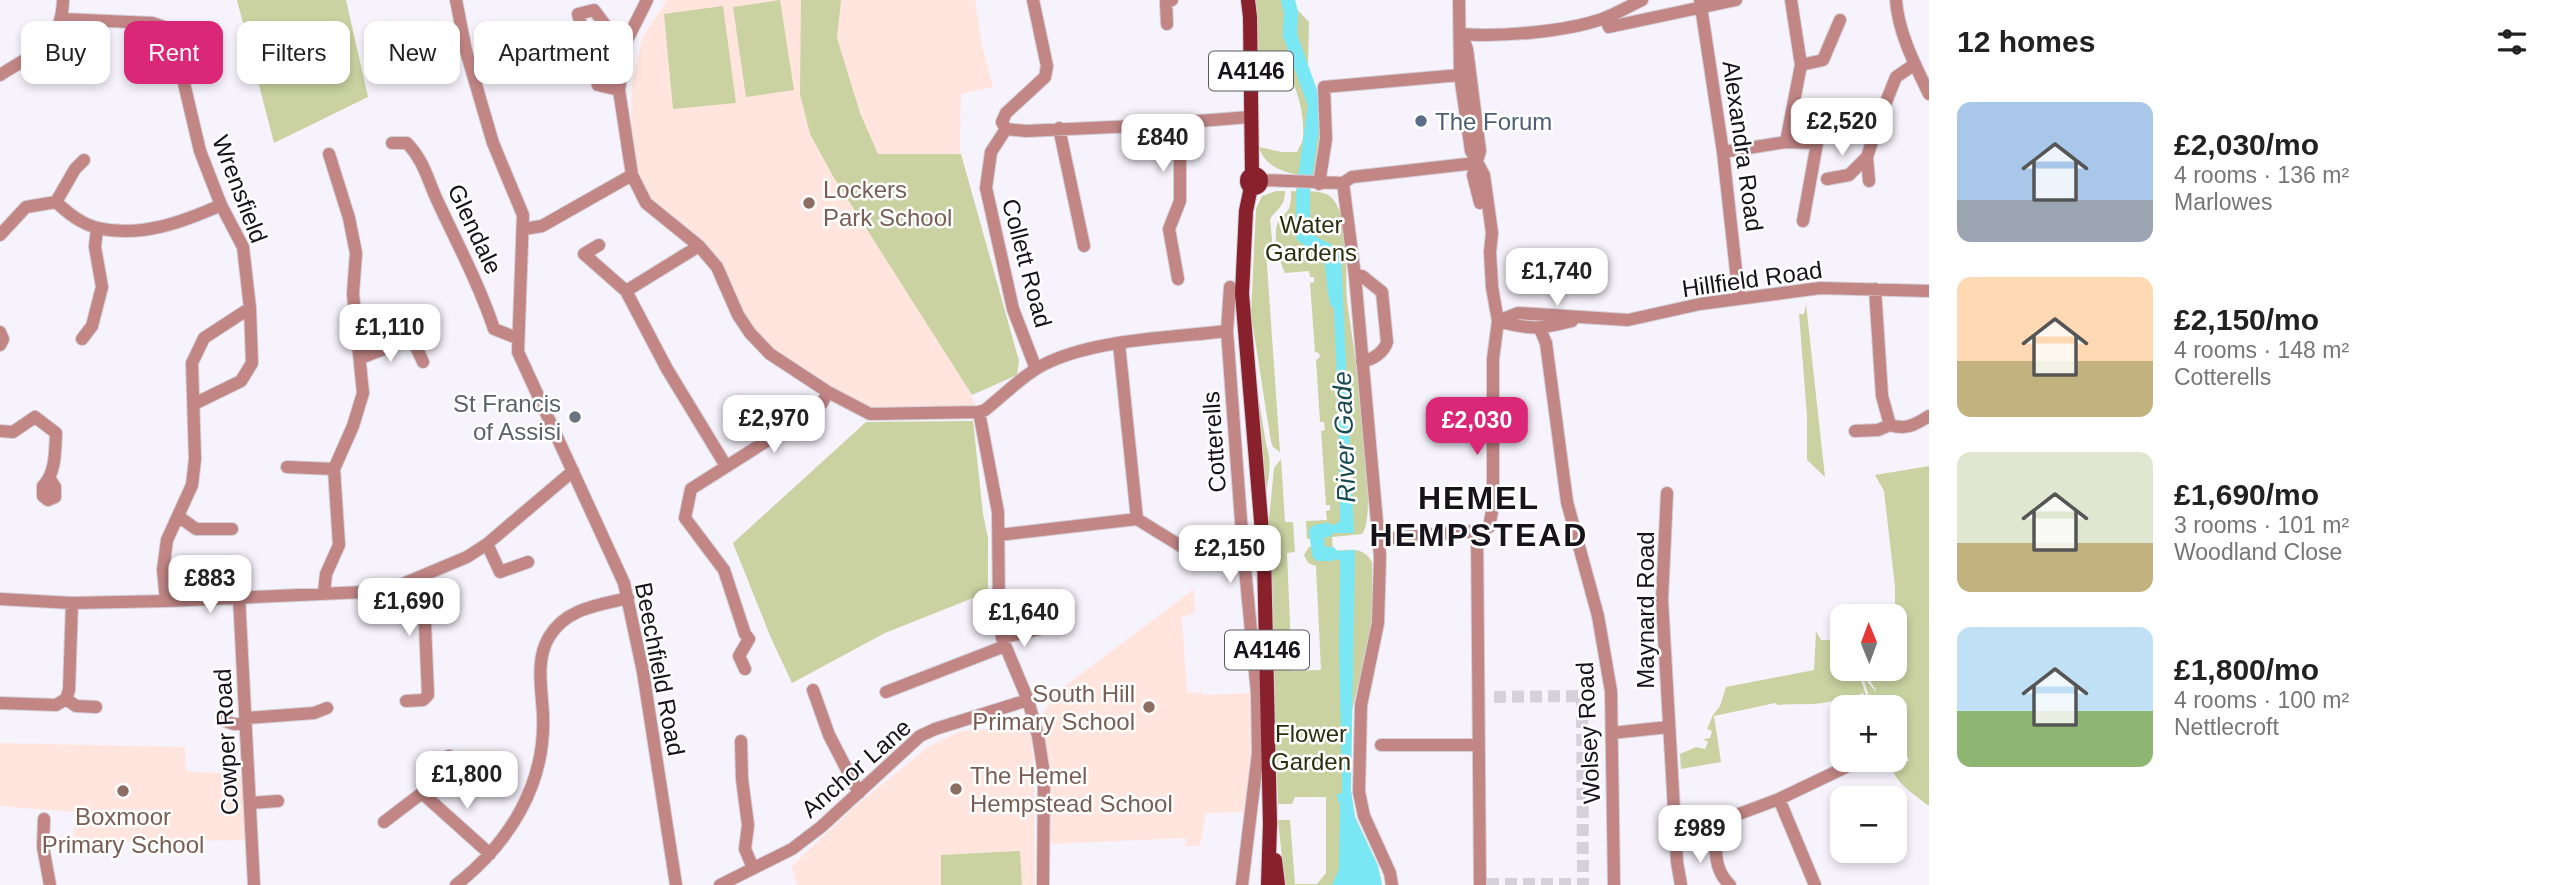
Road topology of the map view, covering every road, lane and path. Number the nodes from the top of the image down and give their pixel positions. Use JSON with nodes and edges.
{"nodes":[{"id":1,"x":63,"y":0,"type":"edge"},
{"id":2,"x":456,"y":0,"type":"edge"},
{"id":3,"x":647,"y":0,"type":"edge"},
{"id":4,"x":1033,"y":0,"type":"edge"},
{"id":5,"x":1172,"y":0,"type":"edge"},
{"id":6,"x":1248,"y":0,"type":"edge"},
{"id":7,"x":1459,"y":0,"type":"edge"},
{"id":8,"x":1642,"y":0,"type":"edge"},
{"id":9,"x":1736,"y":0,"type":"edge"},
{"id":10,"x":1791,"y":0,"type":"edge"},
{"id":11,"x":1896,"y":0,"type":"edge"},
{"id":12,"x":1701,"y":4,"type":"edge"},
{"id":13,"x":1605,"y":18,"type":"junction"},
{"id":14,"x":63,"y":19,"type":"junction"},
{"id":15,"x":1840,"y":20,"type":"dead end"},
{"id":16,"x":580,"y":21,"type":"edge"},
{"id":17,"x":602,"y":21,"type":"edge"},
{"id":18,"x":1167,"y":24,"type":"dead end"},
{"id":19,"x":633,"y":28,"type":"edge"},
{"id":20,"x":1461,"y":34,"type":"junction"},
{"id":21,"x":1915,"y":64,"type":"junction"},
{"id":22,"x":1801,"y":65,"type":"junction"},
{"id":23,"x":0,"y":75,"type":"edge"},
{"id":24,"x":1460,"y":75,"type":"junction"},
{"id":25,"x":598,"y":84,"type":"edge"},
{"id":26,"x":620,"y":84,"type":"edge"},
{"id":27,"x":619,"y":90,"type":"junction"},
{"id":28,"x":1929,"y":94,"type":"edge"},
{"id":29,"x":1250,"y":117,"type":"junction"},
{"id":30,"x":1180,"y":122,"type":"junction"},
{"id":31,"x":1059,"y":128,"type":"junction"},
{"id":32,"x":1006,"y":129,"type":"junction"},
{"id":33,"x":1786,"y":142,"type":"junction"},
{"id":34,"x":392,"y":143,"type":"dead end"},
{"id":35,"x":1723,"y":152,"type":"junction"},
{"id":36,"x":329,"y":153,"type":"dead end"},
{"id":37,"x":1867,"y":157,"type":"junction"},
{"id":38,"x":84,"y":160,"type":"dead end"},
{"id":39,"x":1476,"y":163,"type":"junction"},
{"id":40,"x":632,"y":174,"type":"junction"},
{"id":41,"x":1827,"y":179,"type":"dead end"},
{"id":42,"x":1255,"y":180,"type":"junction"},
{"id":43,"x":1870,"y":181,"type":"dead end"},
{"id":44,"x":1316,"y":183,"type":"junction"},
{"id":45,"x":1343,"y":183,"type":"junction"},
{"id":46,"x":56,"y":202,"type":"junction"},
{"id":47,"x":221,"y":205,"type":"junction"},
{"id":48,"x":1802,"y":221,"type":"dead end"},
{"id":49,"x":97,"y":228,"type":"junction"},
{"id":50,"x":524,"y":229,"type":"junction"},
{"id":51,"x":0,"y":235,"type":"edge"},
{"id":52,"x":599,"y":245,"type":"dead end"},
{"id":53,"x":699,"y":246,"type":"junction"},
{"id":54,"x":1084,"y":246,"type":"dead end"},
{"id":55,"x":1356,"y":276,"type":"junction"},
{"id":56,"x":1178,"y":279,"type":"dead end"},
{"id":57,"x":1230,"y":287,"type":"dead end"},
{"id":58,"x":1875,"y":289,"type":"junction"},
{"id":59,"x":626,"y":290,"type":"junction"},
{"id":60,"x":1929,"y":291,"type":"edge"},
{"id":61,"x":1739,"y":298,"type":"junction"},
{"id":62,"x":250,"y":308,"type":"junction"},
{"id":63,"x":1583,"y":318,"type":"junction"},
{"id":64,"x":1499,"y":321,"type":"junction"},
{"id":65,"x":1540,"y":329,"type":"junction"},
{"id":66,"x":1227,"y":331,"type":"junction"},
{"id":67,"x":0,"y":332,"type":"edge"},
{"id":68,"x":517,"y":338,"type":"junction"},
{"id":69,"x":82,"y":339,"type":"dead end"},
{"id":70,"x":1119,"y":344,"type":"junction"},
{"id":71,"x":0,"y":345,"type":"edge"},
{"id":72,"x":361,"y":358,"type":"junction"},
{"id":73,"x":1362,"y":361,"type":"junction"},
{"id":74,"x":424,"y":362,"type":"dead end"},
{"id":75,"x":1036,"y":369,"type":"junction"},
{"id":76,"x":828,"y":392,"type":"junction"},
{"id":77,"x":194,"y":404,"type":"junction"},
{"id":78,"x":979,"y":412,"type":"junction"},
{"id":79,"x":1929,"y":416,"type":"edge"},
{"id":80,"x":1890,"y":425,"type":"junction"},
{"id":81,"x":0,"y":431,"type":"edge"},
{"id":82,"x":1855,"y":431,"type":"dead end"},
{"id":83,"x":726,"y":466,"type":"junction"},
{"id":84,"x":287,"y":467,"type":"dead end"},
{"id":85,"x":334,"y":469,"type":"junction"},
{"id":86,"x":573,"y":471,"type":"junction"},
{"id":87,"x":1257,"y":477,"type":"junction"},
{"id":88,"x":1238,"y":478,"type":"junction"},
{"id":89,"x":50,"y":479,"type":"dead end"},
{"id":90,"x":1667,"y":493,"type":"dead end"},
{"id":91,"x":178,"y":516,"type":"junction"},
{"id":92,"x":1137,"y":520,"type":"junction"},
{"id":93,"x":232,"y":529,"type":"dead end"},
{"id":94,"x":1477,"y":531,"type":"junction"},
{"id":95,"x":999,"y":535,"type":"junction"},
{"id":96,"x":1378,"y":539,"type":"junction"},
{"id":97,"x":487,"y":544,"type":"junction"},
{"id":98,"x":1243,"y":548,"type":"junction"},
{"id":99,"x":528,"y":562,"type":"dead end"},
{"id":100,"x":414,"y":581,"type":"junction"},
{"id":101,"x":324,"y":592,"type":"junction"},
{"id":102,"x":239,"y":597,"type":"junction"},
{"id":103,"x":628,"y":598,"type":"junction"},
{"id":104,"x":0,"y":599,"type":"edge"},
{"id":105,"x":166,"y":601,"type":"junction"},
{"id":106,"x":72,"y":603,"type":"junction"},
{"id":107,"x":1052,"y":626,"type":"dead end"},
{"id":108,"x":1004,"y":642,"type":"junction"},
{"id":109,"x":745,"y":669,"type":"dead end"},
{"id":110,"x":813,"y":690,"type":"dead end"},
{"id":111,"x":886,"y":692,"type":"dead end"},
{"id":112,"x":66,"y":699,"type":"junction"},
{"id":113,"x":1028,"y":700,"type":"junction"},
{"id":114,"x":406,"y":701,"type":"dead end"},
{"id":115,"x":0,"y":703,"type":"edge"},
{"id":116,"x":96,"y":706,"type":"dead end"},
{"id":117,"x":327,"y":708,"type":"dead end"},
{"id":118,"x":222,"y":720,"type":"dead end"},
{"id":119,"x":246,"y":721,"type":"junction"},
{"id":120,"x":1668,"y":727,"type":"junction"},
{"id":121,"x":1612,"y":733,"type":"junction"},
{"id":122,"x":741,"y":741,"type":"dead end"},
{"id":123,"x":1381,"y":745,"type":"dead end"},
{"id":124,"x":1478,"y":745,"type":"junction"},
{"id":125,"x":449,"y":756,"type":"dead end"},
{"id":126,"x":1836,"y":772,"type":"edge"},
{"id":127,"x":422,"y":793,"type":"junction"},
{"id":128,"x":859,"y":793,"type":"junction"},
{"id":129,"x":1779,"y":799,"type":"junction"},
{"id":130,"x":278,"y":801,"type":"dead end"},
{"id":131,"x":250,"y":803,"type":"junction"},
{"id":132,"x":44,"y":819,"type":"dead end"},
{"id":133,"x":384,"y":821,"type":"dead end"},
{"id":134,"x":1713,"y":822,"type":"junction"},
{"id":135,"x":1270,"y":824,"type":"junction"},
{"id":136,"x":1675,"y":827,"type":"junction"},
{"id":137,"x":490,"y":854,"type":"junction"},
{"id":138,"x":749,"y":875,"type":"edge"},
{"id":139,"x":1482,"y":884,"type":"edge"},
{"id":140,"x":50,"y":885,"type":"edge"},
{"id":141,"x":254,"y":885,"type":"edge"},
{"id":142,"x":457,"y":885,"type":"edge"},
{"id":143,"x":676,"y":885,"type":"edge"},
{"id":144,"x":720,"y":885,"type":"edge"},
{"id":145,"x":1043,"y":885,"type":"edge"},
{"id":146,"x":1242,"y":885,"type":"edge"},
{"id":147,"x":1268,"y":885,"type":"edge"},
{"id":148,"x":1278,"y":885,"type":"edge"},
{"id":149,"x":1392,"y":885,"type":"edge"},
{"id":150,"x":1614,"y":885,"type":"edge"},
{"id":151,"x":1681,"y":885,"type":"edge"},
{"id":152,"x":1730,"y":885,"type":"edge"},
{"id":153,"x":1815,"y":885,"type":"edge"}],
"edges":[{"from":1,"to":14,"type":"street"},
{"from":2,"to":50,"type":"street"},
{"from":3,"to":19,"type":"street"},
{"from":4,"to":32,"type":"street","name":"Collett Road"},
{"from":5,"to":18,"type":"street"},
{"from":6,"to":29,"type":"main road","number":"A4146"},
{"from":7,"to":20,"type":"street"},
{"from":8,"to":13,"type":"street"},
{"from":9,"to":12,"type":"street"},
{"from":10,"to":22,"type":"street"},
{"from":11,"to":21,"type":"street"},
{"from":12,"to":13,"type":"street"},
{"from":12,"to":35,"type":"street","name":"Alexandra Road"},
{"from":13,"to":20,"type":"street"},
{"from":14,"to":23,"type":"street"},
{"from":14,"to":47,"type":"street","name":"Wrensfield"},
{"from":15,"to":22,"type":"street"},
{"from":16,"to":17,"type":"street"},
{"from":20,"to":24,"type":"street"},
{"from":20,"to":39,"type":"street"},
{"from":21,"to":28,"type":"street"},
{"from":21,"to":37,"type":"street"},
{"from":22,"to":33,"type":"street"},
{"from":24,"to":39,"type":"street"},
{"from":24,"to":44,"type":"street"},
{"from":25,"to":27,"type":"street"},
{"from":26,"to":27,"type":"street"},
{"from":27,"to":40,"type":"street"},
{"from":29,"to":30,"type":"street"},
{"from":29,"to":42,"type":"main road","number":"A4146"},
{"from":30,"to":31,"type":"street"},
{"from":30,"to":56,"type":"street"},
{"from":31,"to":32,"type":"street"},
{"from":31,"to":54,"type":"street"},
{"from":32,"to":75,"type":"street","name":"Collett Road"},
{"from":33,"to":35,"type":"street"},
{"from":33,"to":48,"type":"street"},
{"from":34,"to":68,"type":"street","name":"Glendale"},
{"from":35,"to":61,"type":"street","name":"Alexandra Road"},
{"from":36,"to":72,"type":"street"},
{"from":37,"to":41,"type":"street"},
{"from":37,"to":43,"type":"street"},
{"from":38,"to":46,"type":"street"},
{"from":39,"to":45,"type":"street"},
{"from":39,"to":64,"type":"street"},
{"from":40,"to":50,"type":"street"},
{"from":40,"to":53,"type":"street"},
{"from":42,"to":44,"type":"street"},
{"from":42,"to":87,"type":"main road","number":"A4146"},
{"from":44,"to":45,"type":"street"},
{"from":45,"to":55,"type":"street"},
{"from":46,"to":49,"type":"street"},
{"from":46,"to":51,"type":"street"},
{"from":47,"to":49,"type":"street"},
{"from":47,"to":62,"type":"street","name":"Wrensfield"},
{"from":49,"to":69,"type":"street"},
{"from":50,"to":68,"type":"street"},
{"from":52,"to":59,"type":"street"},
{"from":53,"to":59,"type":"street"},
{"from":53,"to":76,"type":"street"},
{"from":55,"to":73,"type":"street"},
{"from":55,"to":73,"type":"street"},
{"from":57,"to":66,"type":"street","name":"Cotterells"},
{"from":58,"to":60,"type":"street","name":"Hillfield Road"},
{"from":58,"to":61,"type":"street","name":"Hillfield Road"},
{"from":58,"to":80,"type":"street"},
{"from":59,"to":83,"type":"street"},
{"from":61,"to":63,"type":"street","name":"Hillfield Road"},
{"from":62,"to":77,"type":"street"},
{"from":62,"to":77,"type":"street","name":"Wrensfield"},
{"from":63,"to":64,"type":"street","name":"Hillfield Road"},
{"from":63,"to":65,"type":"street","name":"Hillfield Road"},
{"from":64,"to":65,"type":"street","name":"Hillfield Road"},
{"from":64,"to":94,"type":"street"},
{"from":65,"to":121,"type":"street","name":"Wolsey Road"},
{"from":66,"to":70,"type":"street"},
{"from":66,"to":88,"type":"street","name":"Cotterells"},
{"from":67,"to":71,"type":"street"},
{"from":68,"to":86,"type":"street","name":"Beechfield Road"},
{"from":70,"to":75,"type":"street"},
{"from":70,"to":92,"type":"street"},
{"from":72,"to":74,"type":"street"},
{"from":72,"to":85,"type":"street"},
{"from":73,"to":96,"type":"street"},
{"from":75,"to":78,"type":"street"},
{"from":76,"to":78,"type":"street"},
{"from":76,"to":83,"type":"street"},
{"from":77,"to":91,"type":"street"},
{"from":78,"to":95,"type":"street"},
{"from":79,"to":80,"type":"street"},
{"from":80,"to":82,"type":"street"},
{"from":81,"to":89,"type":"street"},
{"from":83,"to":109,"type":"street"},
{"from":84,"to":85,"type":"street"},
{"from":85,"to":101,"type":"street"},
{"from":86,"to":97,"type":"street"},
{"from":86,"to":103,"type":"street","name":"Beechfield Road"},
{"from":87,"to":88,"type":"street"},
{"from":87,"to":135,"type":"main road","number":"A4146"},
{"from":88,"to":98,"type":"street","name":"Cotterells"},
{"from":90,"to":120,"type":"street","name":"Maynard Road"},
{"from":91,"to":93,"type":"street"},
{"from":91,"to":105,"type":"street"},
{"from":92,"to":95,"type":"street"},
{"from":92,"to":98,"type":"street"},
{"from":94,"to":96,"type":"street"},
{"from":94,"to":124,"type":"street"},
{"from":95,"to":108,"type":"street"},
{"from":96,"to":149,"type":"street"},
{"from":97,"to":99,"type":"street"},
{"from":97,"to":100,"type":"street"},
{"from":98,"to":146,"type":"street","name":"Cotterells"},
{"from":100,"to":101,"type":"street"},
{"from":100,"to":114,"type":"street"},
{"from":101,"to":102,"type":"street"},
{"from":102,"to":105,"type":"street"},
{"from":102,"to":119,"type":"street","name":"Cowper Road"},
{"from":103,"to":137,"type":"street"},
{"from":103,"to":143,"type":"street","name":"Beechfield Road"},
{"from":104,"to":106,"type":"street"},
{"from":105,"to":106,"type":"street"},
{"from":106,"to":112,"type":"street"},
{"from":107,"to":108,"type":"street"},
{"from":108,"to":111,"type":"street"},
{"from":108,"to":113,"type":"street"},
{"from":110,"to":128,"type":"street"},
{"from":112,"to":115,"type":"street"},
{"from":112,"to":116,"type":"street"},
{"from":113,"to":128,"type":"street","name":"Anchor Lane"},
{"from":113,"to":145,"type":"street"},
{"from":117,"to":119,"type":"street"},
{"from":118,"to":119,"type":"street"},
{"from":119,"to":131,"type":"street","name":"Cowper Road"},
{"from":120,"to":121,"type":"street"},
{"from":120,"to":136,"type":"street","name":"Maynard Road"},
{"from":121,"to":150,"type":"street","name":"Wolsey Road"},
{"from":122,"to":138,"type":"street"},
{"from":123,"to":124,"type":"street"},
{"from":124,"to":139,"type":"street"},
{"from":125,"to":127,"type":"street"},
{"from":126,"to":129,"type":"street"},
{"from":127,"to":133,"type":"street"},
{"from":127,"to":137,"type":"street"},
{"from":128,"to":138,"type":"street","name":"Anchor Lane"},
{"from":129,"to":134,"type":"street"},
{"from":129,"to":153,"type":"street"},
{"from":130,"to":131,"type":"street"},
{"from":131,"to":141,"type":"street","name":"Cowper Road"},
{"from":132,"to":140,"type":"street"},
{"from":134,"to":136,"type":"street"},
{"from":134,"to":152,"type":"street"},
{"from":135,"to":147,"type":"main road","number":"A4146"},
{"from":135,"to":148,"type":"main road","number":"A4146"},
{"from":136,"to":151,"type":"street","name":"Maynard Road"},
{"from":137,"to":142,"type":"street"},
{"from":138,"to":144,"type":"street","name":"Anchor Lane"}]}
